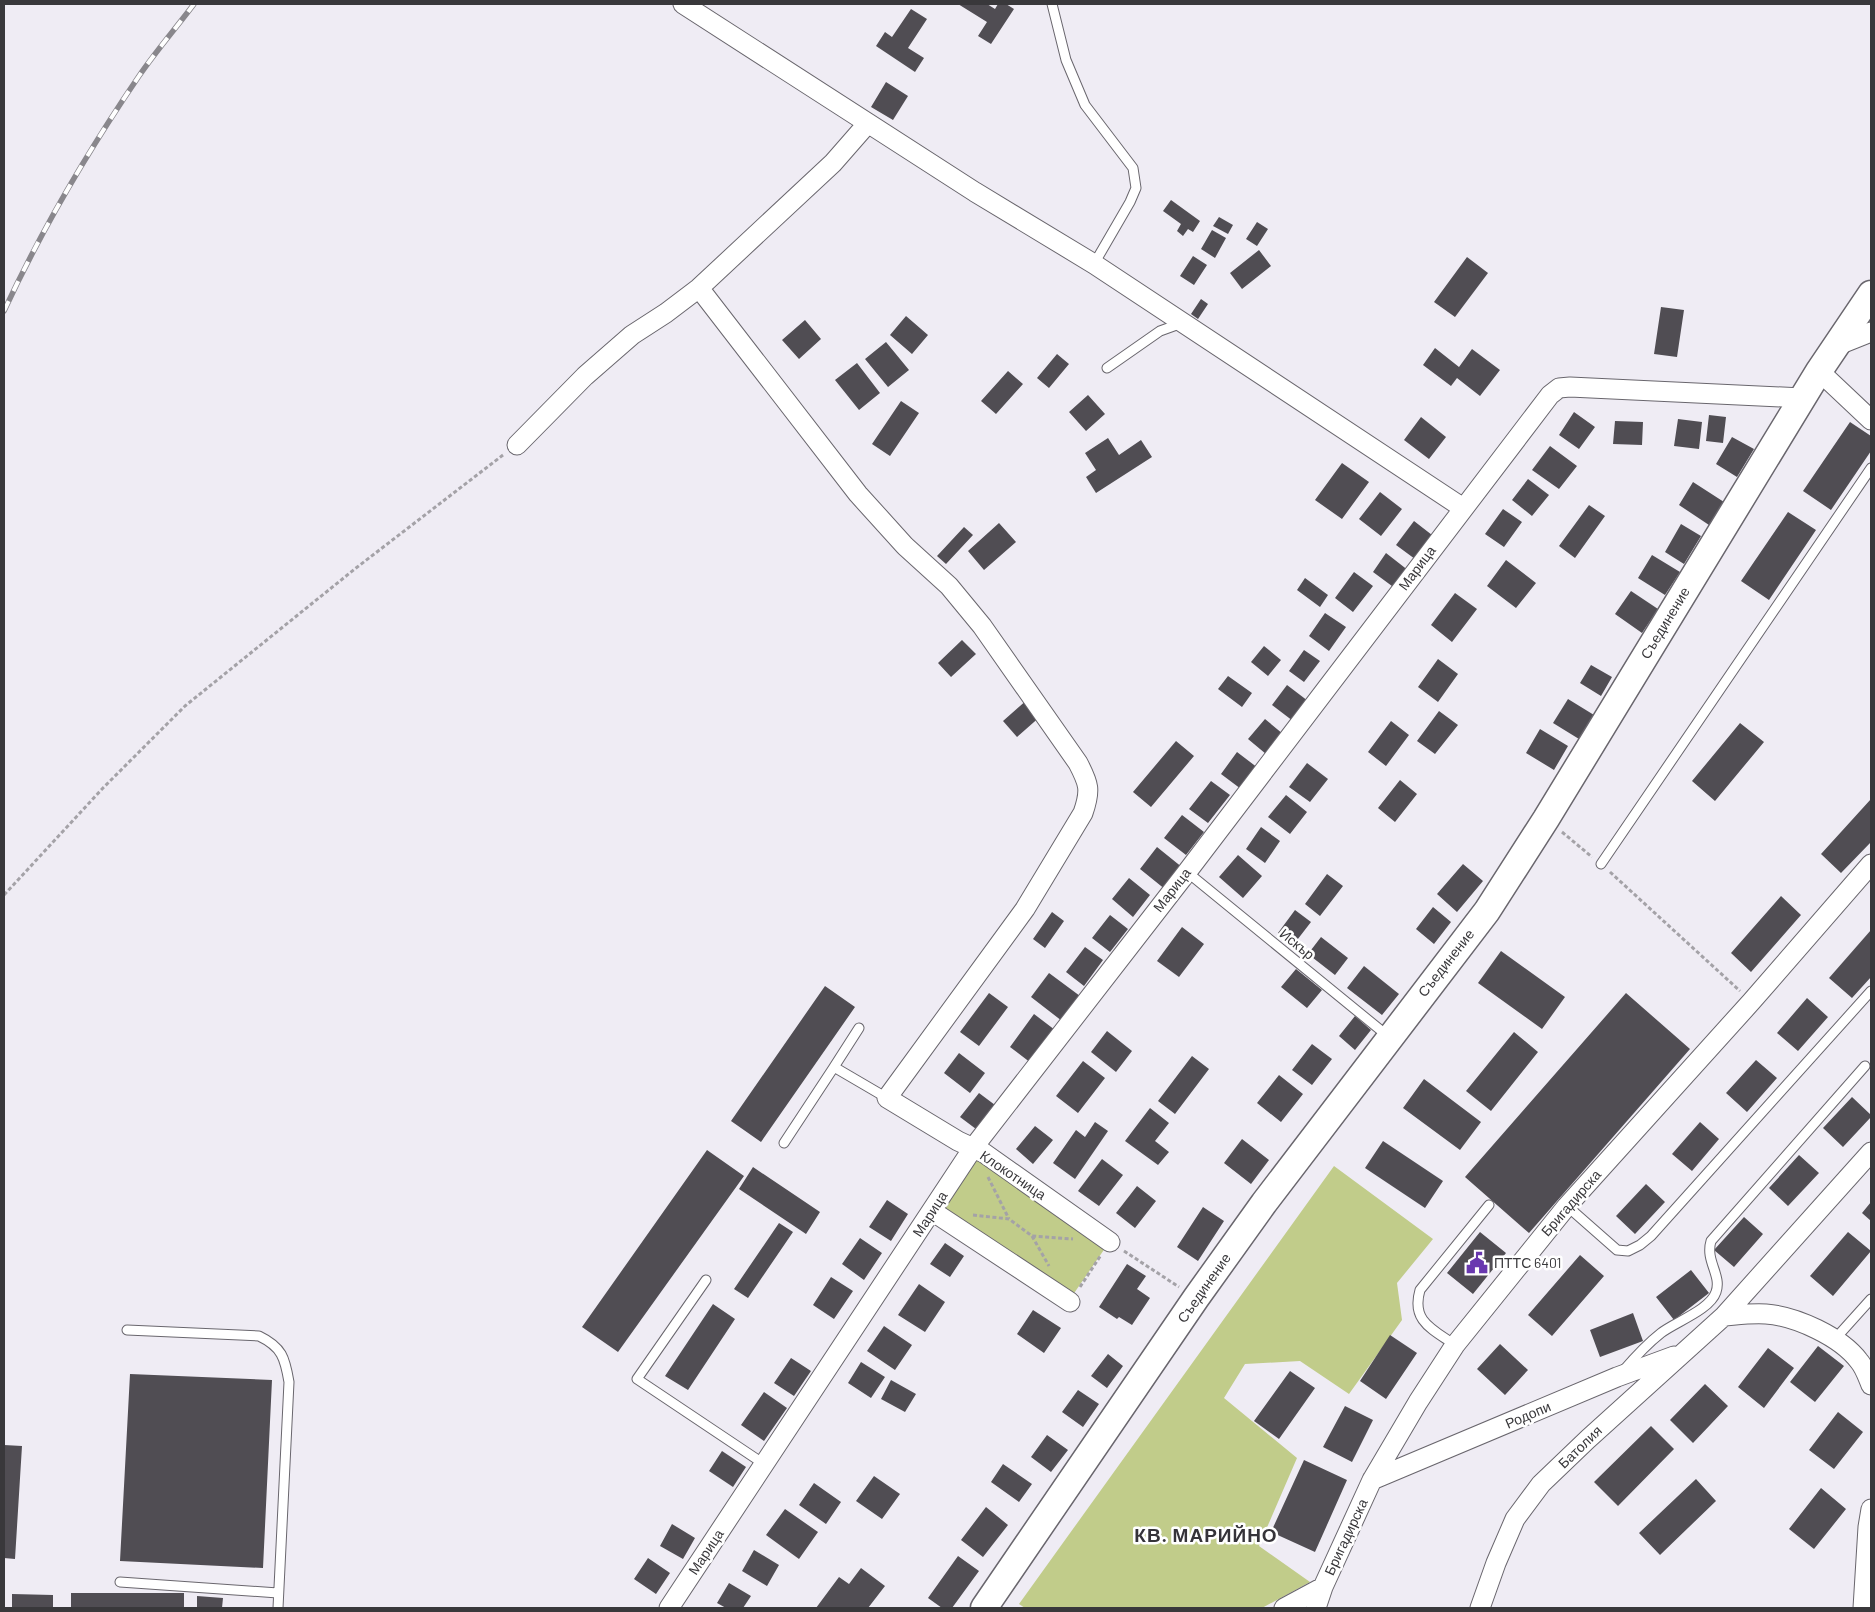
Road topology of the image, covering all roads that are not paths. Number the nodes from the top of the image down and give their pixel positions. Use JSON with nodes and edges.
{"nodes":[{"id":1,"x":683,"y":4,"type":"edge"},
{"id":2,"x":1052,"y":4,"type":"edge"},
{"id":3,"x":868,"y":123,"type":"junction"},
{"id":4,"x":1094,"y":264,"type":"junction"},
{"id":5,"x":699,"y":288,"type":"junction"},
{"id":6,"x":1871,"y":294,"type":"edge"},
{"id":7,"x":1182,"y":323,"type":"junction"},
{"id":8,"x":1871,"y":332,"type":"edge"},
{"id":9,"x":1836,"y":346,"type":"junction"},
{"id":10,"x":1107,"y":368,"type":"dead end"},
{"id":11,"x":1819,"y":371,"type":"junction"},
{"id":12,"x":1802,"y":398,"type":"junction"},
{"id":13,"x":1871,"y":420,"type":"edge"},
{"id":14,"x":517,"y":445,"type":"road end"},
{"id":15,"x":1871,"y":468,"type":"edge"},
{"id":16,"x":1463,"y":508,"type":"junction"},
{"id":17,"x":1601,"y":864,"type":"road end"},
{"id":18,"x":1871,"y":864,"type":"edge"},
{"id":19,"x":1187,"y":872,"type":"junction"},
{"id":20,"x":1871,"y":991,"type":"edge"},
{"id":21,"x":859,"y":1028,"type":"dead end"},
{"id":22,"x":1389,"y":1037,"type":"junction"},
{"id":23,"x":834,"y":1066,"type":"junction"},
{"id":24,"x":1865,"y":1066,"type":"dead end"},
{"id":25,"x":887,"y":1098,"type":"junction"},
{"id":26,"x":784,"y":1143,"type":"dead end"},
{"id":27,"x":973,"y":1148,"type":"junction"},
{"id":28,"x":1871,"y":1152,"type":"edge"},
{"id":29,"x":1489,"y":1205,"type":"dead end"},
{"id":30,"x":1567,"y":1206,"type":"junction"},
{"id":31,"x":932,"y":1211,"type":"junction"},
{"id":32,"x":1110,"y":1242,"type":"road end"},
{"id":33,"x":706,"y":1280,"type":"dead end"},
{"id":34,"x":1871,"y":1299,"type":"edge"},
{"id":35,"x":1070,"y":1302,"type":"road end"},
{"id":36,"x":1724,"y":1316,"type":"junction"},
{"id":37,"x":127,"y":1330,"type":"dead end"},
{"id":38,"x":1836,"y":1339,"type":"junction"},
{"id":39,"x":1454,"y":1345,"type":"junction"},
{"id":40,"x":1685,"y":1352,"type":"junction"},
{"id":41,"x":1617,"y":1377,"type":"junction"},
{"id":42,"x":1871,"y":1386,"type":"edge"},
{"id":43,"x":764,"y":1464,"type":"junction"},
{"id":44,"x":1372,"y":1480,"type":"junction"},
{"id":45,"x":1871,"y":1509,"type":"edge"},
{"id":46,"x":120,"y":1582,"type":"dead end"},
{"id":47,"x":1323,"y":1587,"type":"junction"},
{"id":48,"x":278,"y":1593,"type":"junction"},
{"id":49,"x":989,"y":1607,"type":"edge"},
{"id":50,"x":278,"y":1608,"type":"edge"},
{"id":51,"x":669,"y":1608,"type":"edge"},
{"id":52,"x":1284,"y":1608,"type":"edge"},
{"id":53,"x":1316,"y":1608,"type":"edge"},
{"id":54,"x":1480,"y":1608,"type":"edge"},
{"id":55,"x":1863,"y":1608,"type":"edge"}],
"edges":[{"from":1,"to":3,"type":"street"},
{"from":2,"to":4,"type":"lane"},
{"from":3,"to":4,"type":"street"},
{"from":3,"to":5,"type":"street"},
{"from":4,"to":7,"type":"street"},
{"from":5,"to":14,"type":"street"},
{"from":5,"to":25,"type":"street"},
{"from":6,"to":9,"type":"street","name":"Съединение"},
{"from":7,"to":10,"type":"lane"},
{"from":7,"to":16,"type":"street"},
{"from":8,"to":9,"type":"street"},
{"from":9,"to":11,"type":"street","name":"Съединение"},
{"from":11,"to":12,"type":"street","name":"Съединение"},
{"from":11,"to":13,"type":"street"},
{"from":12,"to":16,"type":"street","name":"Марица"},
{"from":12,"to":22,"type":"street","name":"Съединение"},
{"from":15,"to":17,"type":"lane"},
{"from":16,"to":19,"type":"street","name":"Марица"},
{"from":18,"to":30,"type":"street","name":"Бригадирска"},
{"from":19,"to":22,"type":"lane","name":"Искър"},
{"from":19,"to":27,"type":"street","name":"Марица"},
{"from":20,"to":30,"type":"lane"},
{"from":21,"to":23,"type":"lane"},
{"from":22,"to":49,"type":"street","name":"Съединение"},
{"from":23,"to":25,"type":"lane"},
{"from":23,"to":26,"type":"lane"},
{"from":24,"to":41,"type":"lane"},
{"from":25,"to":27,"type":"street","name":"Клокотница"},
{"from":27,"to":31,"type":"street","name":"Марица"},
{"from":27,"to":32,"type":"street","name":"Клокотница"},
{"from":28,"to":36,"type":"street"},
{"from":29,"to":39,"type":"lane"},
{"from":30,"to":39,"type":"street","name":"Бригадирска"},
{"from":31,"to":35,"type":"street"},
{"from":31,"to":43,"type":"street","name":"Марица"},
{"from":33,"to":43,"type":"lane"},
{"from":34,"to":38,"type":"lane"},
{"from":36,"to":38,"type":"street"},
{"from":36,"to":40,"type":"street","name":"Батолия"},
{"from":37,"to":48,"type":"lane"},
{"from":38,"to":42,"type":"street"},
{"from":39,"to":44,"type":"street","name":"Бригадирска"},
{"from":40,"to":41,"type":"street","name":"Родопи"},
{"from":40,"to":54,"type":"street","name":"Батолия"},
{"from":41,"to":44,"type":"street","name":"Родопи"},
{"from":43,"to":51,"type":"street","name":"Марица"},
{"from":44,"to":47,"type":"street","name":"Бригадирска"},
{"from":45,"to":55,"type":"street"},
{"from":46,"to":48,"type":"lane"},
{"from":47,"to":52,"type":"street"},
{"from":47,"to":53,"type":"street","name":"Бригадирска"},
{"from":48,"to":50,"type":"lane"}]}
